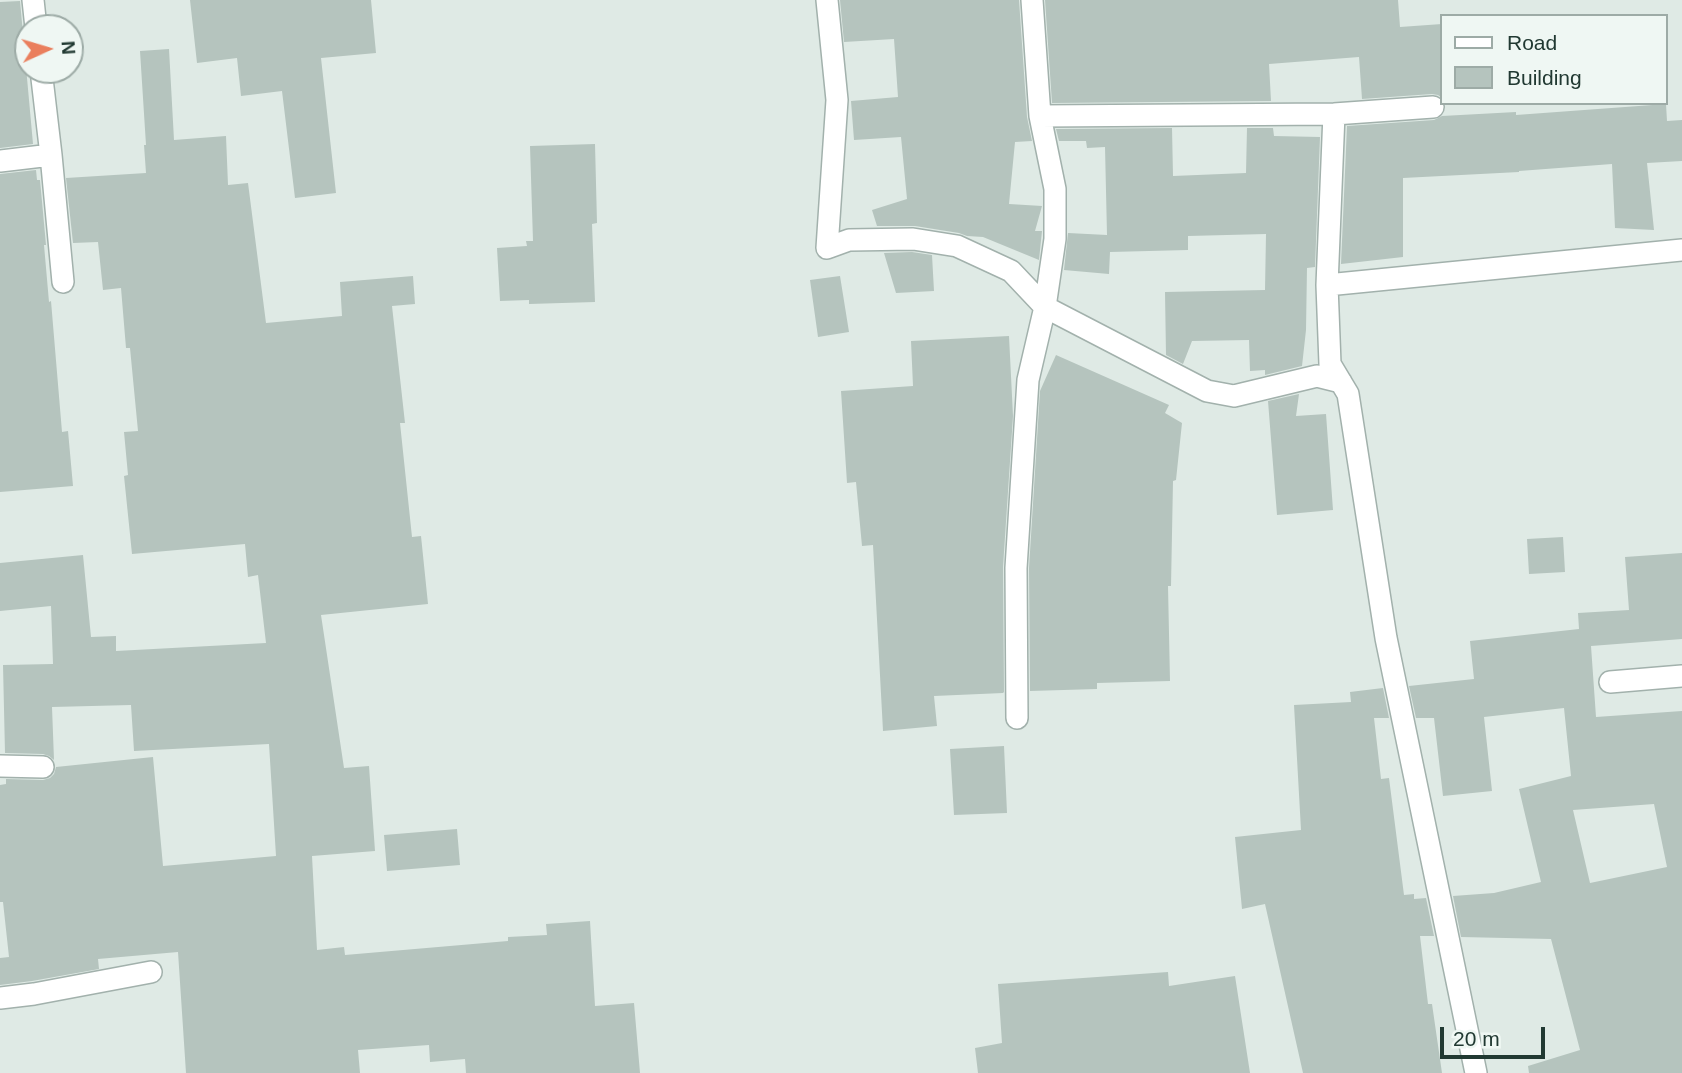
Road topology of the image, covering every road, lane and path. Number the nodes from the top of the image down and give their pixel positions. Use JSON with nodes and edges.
{"nodes":[{"id":1,"x":827,"y":0,"type":"edge"},
{"id":2,"x":1032,"y":0,"type":"edge"},
{"id":3,"x":43,"y":84,"type":"edge"},
{"id":4,"x":1433,"y":107,"type":"dead end"},
{"id":5,"x":1334,"y":114,"type":"junction"},
{"id":6,"x":1040,"y":116,"type":"junction"},
{"id":7,"x":51,"y":155,"type":"junction"},
{"id":8,"x":0,"y":161,"type":"edge"},
{"id":9,"x":1682,"y":250,"type":"edge"},
{"id":10,"x":63,"y":282,"type":"dead end"},
{"id":11,"x":1327,"y":285,"type":"junction"},
{"id":12,"x":1045,"y":307,"type":"junction"},
{"id":13,"x":1341,"y":382,"type":"junction"},
{"id":14,"x":1682,"y":677,"type":"edge"},
{"id":15,"x":1610,"y":682,"type":"dead end"},
{"id":16,"x":1017,"y":718,"type":"dead end"},
{"id":17,"x":0,"y":766,"type":"edge"},
{"id":18,"x":43,"y":767,"type":"dead end"},
{"id":19,"x":151,"y":972,"type":"dead end"},
{"id":20,"x":0,"y":998,"type":"edge"},
{"id":21,"x":1476,"y":1073,"type":"edge"}],
"edges":[{"from":1,"to":12,"type":"street"},
{"from":2,"to":6,"type":"street"},
{"from":3,"to":7,"type":"street"},
{"from":4,"to":5,"type":"street"},
{"from":5,"to":6,"type":"street"},
{"from":5,"to":11,"type":"street"},
{"from":6,"to":12,"type":"street"},
{"from":7,"to":8,"type":"street"},
{"from":7,"to":10,"type":"street"},
{"from":9,"to":11,"type":"street"},
{"from":11,"to":13,"type":"street"},
{"from":12,"to":13,"type":"street"},
{"from":12,"to":16,"type":"street"},
{"from":13,"to":21,"type":"street"},
{"from":14,"to":15,"type":"street"},
{"from":17,"to":18,"type":"street"},
{"from":19,"to":20,"type":"street"}]}
